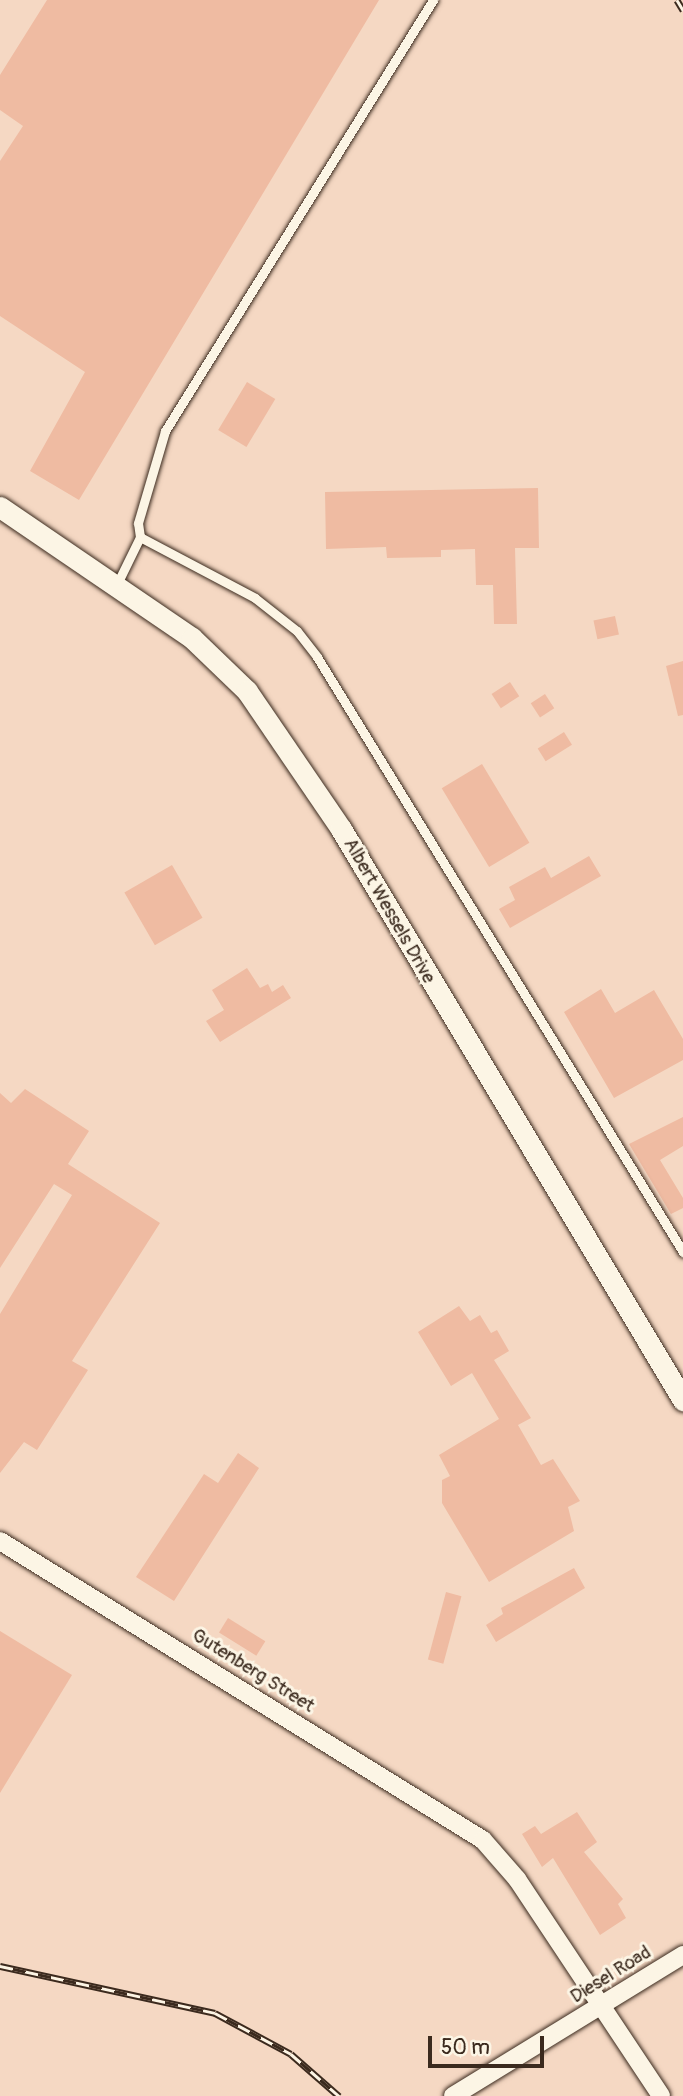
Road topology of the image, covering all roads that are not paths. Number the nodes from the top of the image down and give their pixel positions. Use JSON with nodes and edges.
{"nodes":[{"id":1,"x":433,"y":0,"type":"edge"},
{"id":2,"x":0,"y":507,"type":"edge"},
{"id":3,"x":140,"y":537,"type":"junction"},
{"id":4,"x":117,"y":586,"type":"junction"},
{"id":5,"x":683,"y":1252,"type":"edge"},
{"id":6,"x":683,"y":1400,"type":"edge"},
{"id":7,"x":0,"y":1541,"type":"edge"},
{"id":8,"x":683,"y":1955,"type":"edge"},
{"id":9,"x":601,"y":2006,"type":"junction"},
{"id":10,"x":453,"y":2096,"type":"edge"},
{"id":11,"x":661,"y":2096,"type":"edge"}],
"edges":[{"from":1,"to":3,"type":"lane"},
{"from":2,"to":4,"type":"street","name":"Albert Wessels Drive"},
{"from":3,"to":4,"type":"lane"},
{"from":3,"to":5,"type":"lane"},
{"from":4,"to":6,"type":"street","name":"Albert Wessels Drive"},
{"from":7,"to":9,"type":"street","name":"Gutenberg Street"},
{"from":8,"to":9,"type":"street","name":"Diesel Road"},
{"from":9,"to":10,"type":"street","name":"Diesel Road"},
{"from":9,"to":11,"type":"street","name":"Gutenberg Street"}]}
